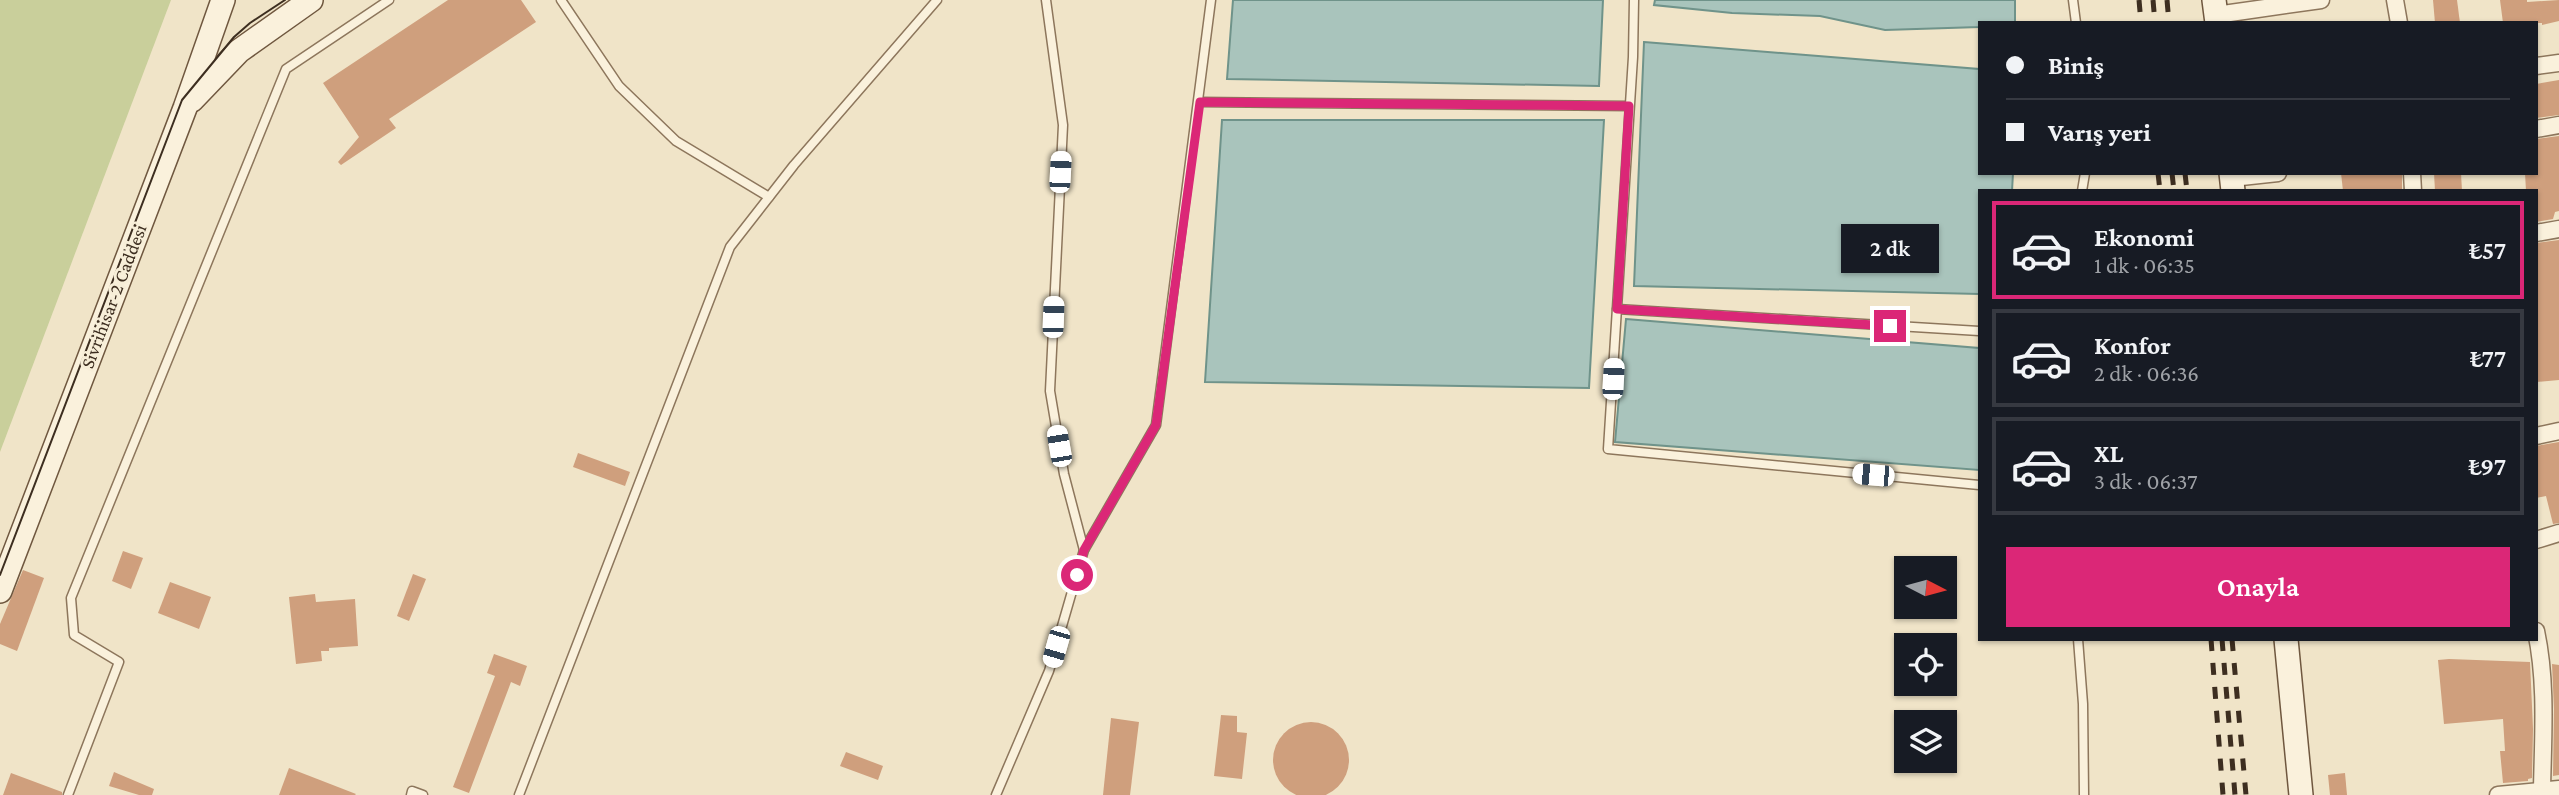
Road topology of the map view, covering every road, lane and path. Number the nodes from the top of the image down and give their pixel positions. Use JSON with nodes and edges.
{"nodes":[{"id":1,"x":209,"y":0,"type":"edge"},
{"id":2,"x":223,"y":0,"type":"edge"},
{"id":3,"x":311,"y":0,"type":"edge"},
{"id":4,"x":389,"y":0,"type":"edge"},
{"id":5,"x":561,"y":0,"type":"edge"},
{"id":6,"x":937,"y":0,"type":"edge"},
{"id":7,"x":1046,"y":0,"type":"edge"},
{"id":8,"x":1211,"y":0,"type":"edge"},
{"id":9,"x":1633,"y":0,"type":"edge"},
{"id":10,"x":2073,"y":0,"type":"edge"},
{"id":11,"x":2321,"y":0,"type":"edge"},
{"id":12,"x":2395,"y":0,"type":"edge"},
{"id":13,"x":2215,"y":13,"type":"edge"},
{"id":14,"x":2076,"y":21,"type":"edge"},
{"id":15,"x":2399,"y":21,"type":"edge"},
{"id":16,"x":2559,"y":63,"type":"edge"},
{"id":17,"x":2538,"y":66,"type":"edge"},
{"id":18,"x":1200,"y":102,"type":"junction"},
{"id":19,"x":1629,"y":106,"type":"junction"},
{"id":20,"x":185,"y":108,"type":"junction"},
{"id":21,"x":2559,"y":125,"type":"edge"},
{"id":22,"x":2538,"y":129,"type":"edge"},
{"id":23,"x":2266,"y":175,"type":"edge"},
{"id":24,"x":2232,"y":181,"type":"edge"},
{"id":25,"x":769,"y":197,"type":"junction"},
{"id":26,"x":2559,"y":229,"type":"edge"},
{"id":27,"x":2538,"y":233,"type":"edge"},
{"id":28,"x":1617,"y":309,"type":"junction"},
{"id":29,"x":1978,"y":331,"type":"edge"},
{"id":30,"x":2559,"y":432,"type":"edge"},
{"id":31,"x":2538,"y":436,"type":"edge"},
{"id":32,"x":1978,"y":485,"type":"edge"},
{"id":33,"x":2559,"y":533,"type":"edge"},
{"id":34,"x":2538,"y":539,"type":"edge"},
{"id":35,"x":0,"y":550,"type":"edge"},
{"id":36,"x":1084,"y":550,"type":"junction"},
{"id":37,"x":0,"y":591,"type":"edge"},
{"id":38,"x":2078,"y":641,"type":"edge"},
{"id":39,"x":2286,"y":641,"type":"edge"},
{"id":40,"x":2538,"y":641,"type":"edge"},
{"id":41,"x":2542,"y":789,"type":"junction"},
{"id":42,"x":2559,"y":789,"type":"edge"},
{"id":43,"x":68,"y":795,"type":"edge"},
{"id":44,"x":411,"y":795,"type":"edge"},
{"id":45,"x":423,"y":795,"type":"edge"},
{"id":46,"x":519,"y":795,"type":"edge"},
{"id":47,"x":996,"y":795,"type":"edge"},
{"id":48,"x":2084,"y":795,"type":"edge"},
{"id":49,"x":2301,"y":795,"type":"edge"},
{"id":50,"x":2498,"y":795,"type":"edge"}],
"edges":[{"from":1,"to":35,"type":"main road","name":"Sivrihisar-2 Caddesi"},
{"from":2,"to":20,"type":"main road","name":"Sivrihisar-2 Caddesi"},
{"from":3,"to":20,"type":"main road"},
{"from":4,"to":43,"type":"lane"},
{"from":5,"to":25,"type":"lane"},
{"from":6,"to":25,"type":"lane"},
{"from":7,"to":36,"type":"lane"},
{"from":8,"to":18,"type":"lane"},
{"from":9,"to":19,"type":"lane"},
{"from":10,"to":14,"type":"lane"},
{"from":11,"to":13,"type":"street"},
{"from":12,"to":15,"type":"street"},
{"from":16,"to":17,"type":"street"},
{"from":18,"to":19,"type":"lane"},
{"from":18,"to":36,"type":"lane"},
{"from":19,"to":28,"type":"lane"},
{"from":20,"to":37,"type":"main road","name":"Sivrihisar-2 Caddesi"},
{"from":21,"to":22,"type":"street"},
{"from":23,"to":24,"type":"street"},
{"from":25,"to":46,"type":"lane"},
{"from":26,"to":27,"type":"street"},
{"from":28,"to":29,"type":"lane"},
{"from":28,"to":32,"type":"lane"},
{"from":30,"to":31,"type":"street"},
{"from":33,"to":34,"type":"street"},
{"from":36,"to":47,"type":"lane"},
{"from":38,"to":48,"type":"lane"},
{"from":39,"to":49,"type":"main road"},
{"from":40,"to":41,"type":"street"},
{"from":41,"to":42,"type":"street"},
{"from":41,"to":50,"type":"street"},
{"from":44,"to":45,"type":"lane"}]}
